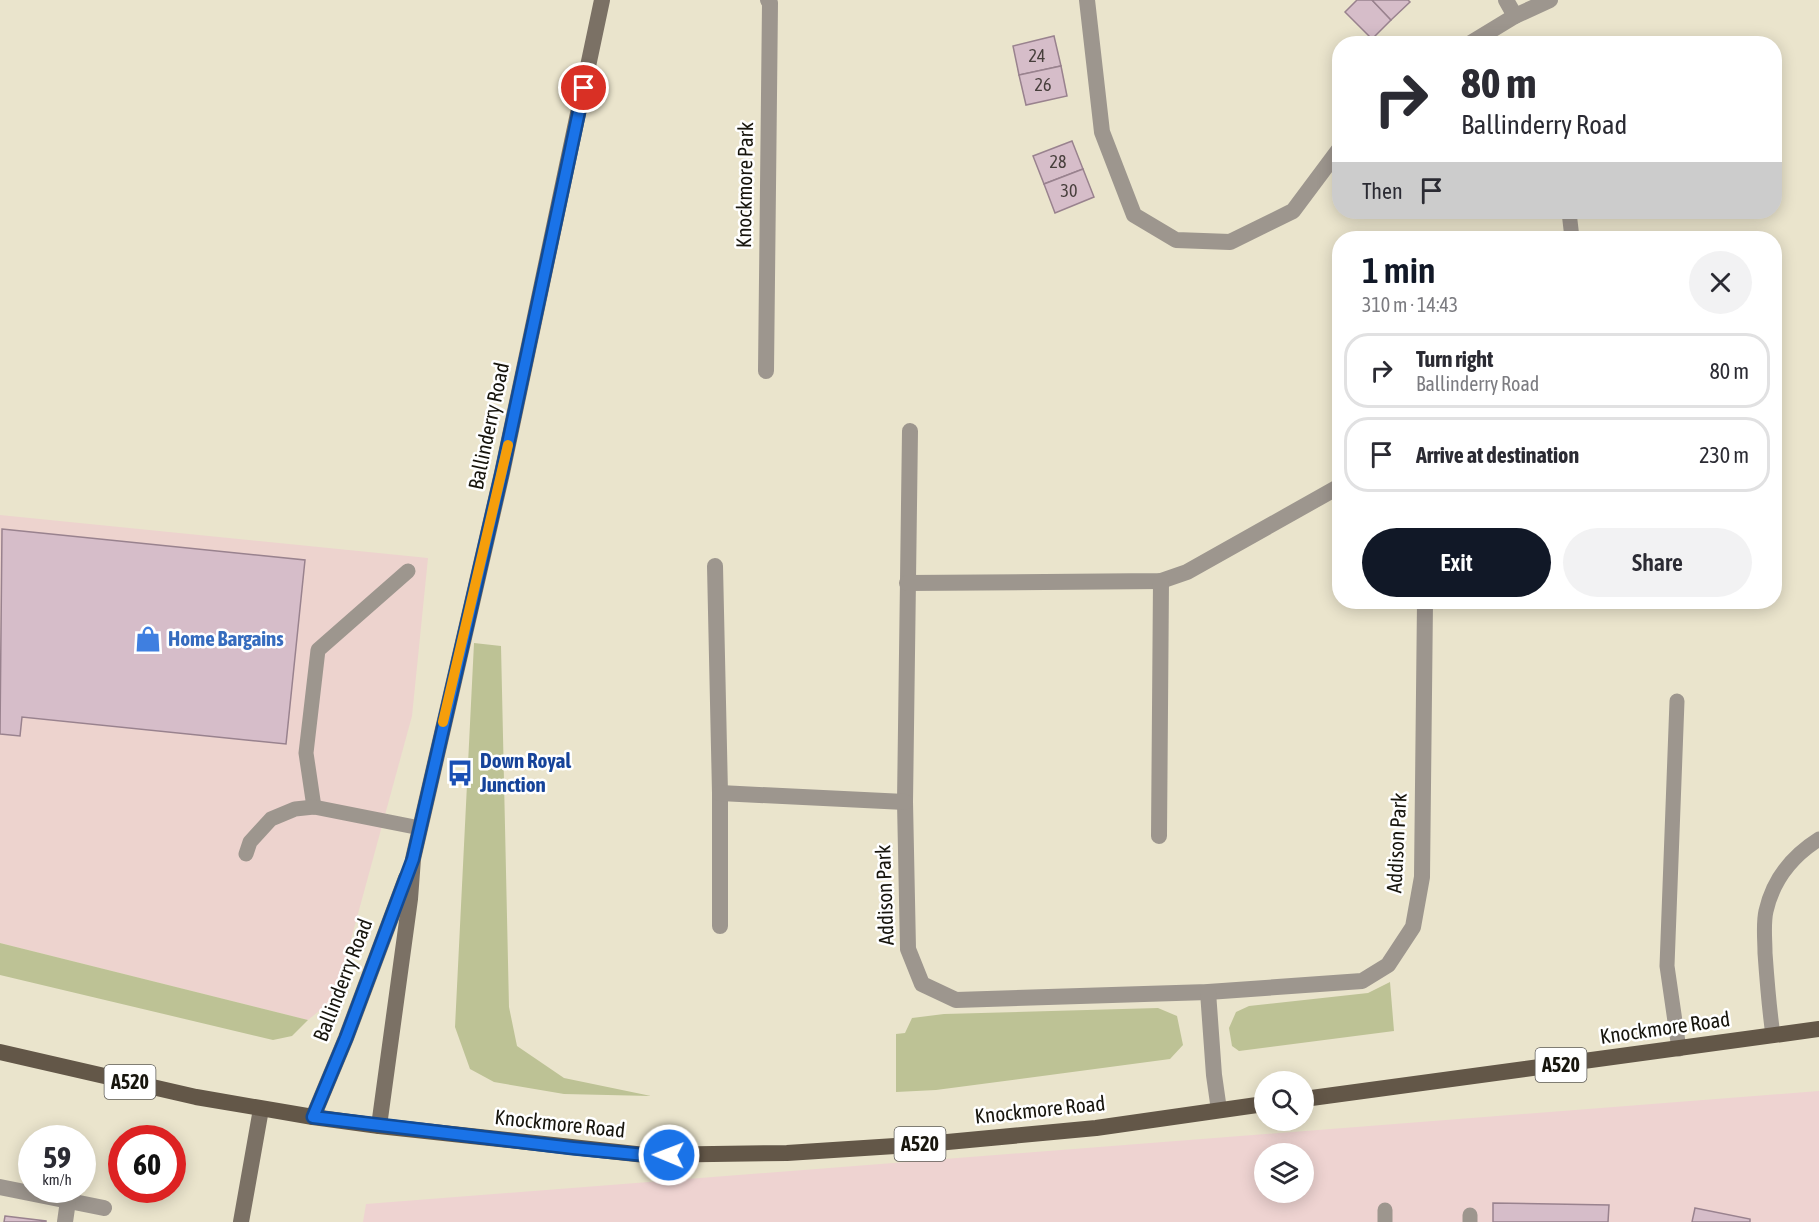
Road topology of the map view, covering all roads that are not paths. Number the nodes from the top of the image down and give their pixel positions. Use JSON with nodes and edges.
{"nodes":[{"id":1,"x":602,"y":0,"type":"edge"},
{"id":2,"x":768,"y":0,"type":"edge"},
{"id":3,"x":1087,"y":0,"type":"edge"},
{"id":4,"x":1506,"y":0,"type":"edge"},
{"id":5,"x":1550,"y":0,"type":"edge"},
{"id":6,"x":1515,"y":16,"type":"junction"},
{"id":7,"x":1482,"y":36,"type":"edge"},
{"id":8,"x":1332,"y":159,"type":"edge"},
{"id":9,"x":765,"y":371,"type":"dead end"},
{"id":10,"x":910,"y":431,"type":"dead end"},
{"id":11,"x":1332,"y":490,"type":"edge"},
{"id":12,"x":715,"y":566,"type":"dead end"},
{"id":13,"x":408,"y":571,"type":"dead end"},
{"id":14,"x":1161,"y":581,"type":"junction"},
{"id":15,"x":907,"y":583,"type":"junction"},
{"id":16,"x":1425,"y":609,"type":"edge"},
{"id":17,"x":1677,"y":700,"type":"dead end"},
{"id":18,"x":720,"y":793,"type":"junction"},
{"id":19,"x":905,"y":802,"type":"junction"},
{"id":20,"x":314,"y":807,"type":"junction"},
{"id":21,"x":420,"y":828,"type":"junction"},
{"id":22,"x":1159,"y":836,"type":"dead end"},
{"id":23,"x":1819,"y":839,"type":"edge"},
{"id":24,"x":246,"y":854,"type":"dead end"},
{"id":25,"x":413,"y":859,"type":"junction"},
{"id":26,"x":720,"y":926,"type":"dead end"},
{"id":27,"x":1208,"y":992,"type":"junction"},
{"id":28,"x":1819,"y":1029,"type":"edge"},
{"id":29,"x":1773,"y":1035,"type":"junction"},
{"id":30,"x":1678,"y":1049,"type":"junction"},
{"id":31,"x":0,"y":1052,"type":"edge"},
{"id":32,"x":1314,"y":1098,"type":"edge"},
{"id":33,"x":1254,"y":1105,"type":"edge"},
{"id":34,"x":261,"y":1109,"type":"junction"},
{"id":35,"x":1219,"y":1110,"type":"junction"},
{"id":36,"x":313,"y":1117,"type":"junction"},
{"id":37,"x":379,"y":1126,"type":"junction"},
{"id":38,"x":0,"y":1187,"type":"edge"},
{"id":39,"x":18,"y":1191,"type":"edge"},
{"id":40,"x":68,"y":1203,"type":"edge"},
{"id":41,"x":78,"y":1203,"type":"edge"},
{"id":42,"x":104,"y":1208,"type":"dead end"},
{"id":43,"x":65,"y":1222,"type":"edge"},
{"id":44,"x":241,"y":1222,"type":"edge"}],
"edges":[{"from":1,"to":21,"type":"main road","name":"Ballinderry Road"},
{"from":2,"to":9,"type":"street","name":"Knockmore Park"},
{"from":3,"to":8,"type":"street"},
{"from":4,"to":6,"type":"street"},
{"from":5,"to":6,"type":"street"},
{"from":6,"to":7,"type":"street"},
{"from":10,"to":15,"type":"street","name":"Addison Park"},
{"from":11,"to":14,"type":"street"},
{"from":12,"to":18,"type":"street"},
{"from":13,"to":20,"type":"lane"},
{"from":14,"to":15,"type":"street"},
{"from":14,"to":22,"type":"street"},
{"from":15,"to":19,"type":"street","name":"Addison Park"},
{"from":16,"to":27,"type":"street","name":"Addison Park"},
{"from":17,"to":30,"type":"lane"},
{"from":18,"to":19,"type":"street"},
{"from":18,"to":26,"type":"street"},
{"from":19,"to":27,"type":"street","name":"Addison Park"},
{"from":20,"to":21,"type":"lane"},
{"from":20,"to":24,"type":"lane"},
{"from":21,"to":25,"type":"main road","name":"Ballinderry Road"},
{"from":23,"to":29,"type":"lane"},
{"from":25,"to":36,"type":"main road","name":"Ballinderry Road"},
{"from":25,"to":37,"type":"main road","name":"Ballinderry Road"},
{"from":27,"to":35,"type":"street"},
{"from":28,"to":29,"type":"main road","name":"Knockmore Road","number":"A520"},
{"from":29,"to":30,"type":"main road","name":"Knockmore Road","number":"A520"},
{"from":30,"to":32,"type":"main road","name":"Knockmore Road","number":"A520"},
{"from":31,"to":34,"type":"main road","name":"Knockmore Road","number":"A520"},
{"from":33,"to":35,"type":"main road","name":"Knockmore Road","number":"A520"},
{"from":34,"to":36,"type":"main road","name":"Knockmore Road","number":"A520"},
{"from":34,"to":44,"type":"main road"},
{"from":35,"to":37,"type":"main road","name":"Knockmore Road","number":"A520"},
{"from":36,"to":37,"type":"main road","name":"Knockmore Road","number":"A520"},
{"from":38,"to":39,"type":"street"},
{"from":40,"to":43,"type":"street"},
{"from":41,"to":42,"type":"street"}]}
